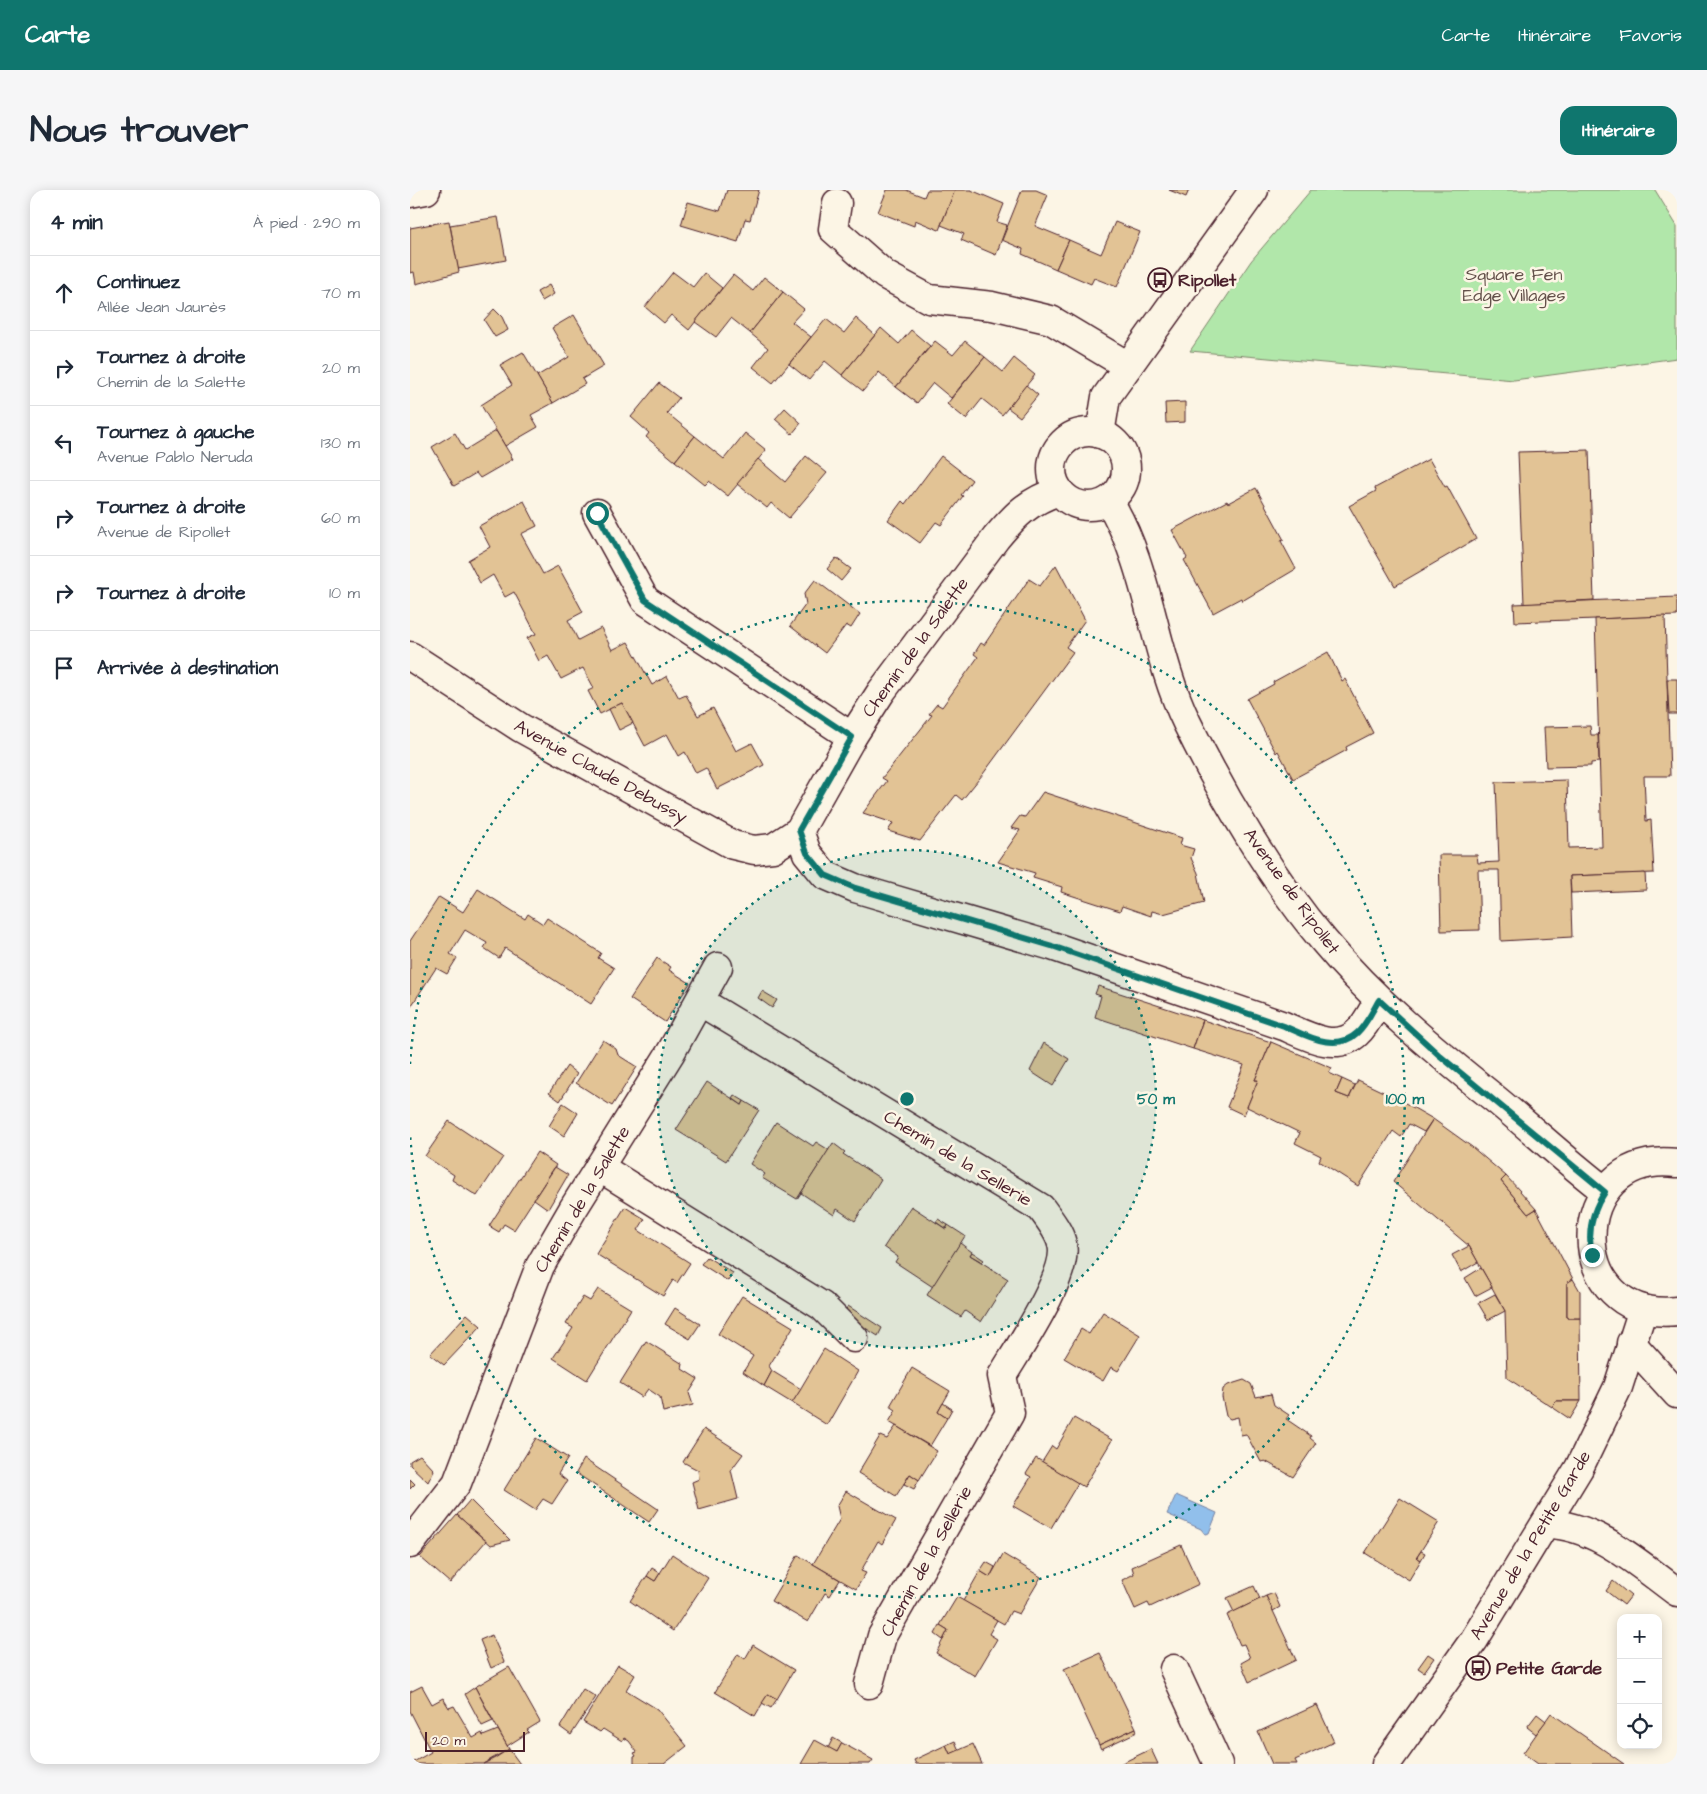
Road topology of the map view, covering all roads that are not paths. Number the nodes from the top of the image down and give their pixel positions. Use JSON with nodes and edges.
{"nodes":[{"id":1,"x":426,"y":190,"type":"edge"},
{"id":2,"x":1254,"y":190,"type":"edge"},
{"id":3,"x":410,"y":193,"type":"edge"},
{"id":4,"x":837,"y":203,"type":"dead end"},
{"id":5,"x":1128,"y":366,"type":"junction"},
{"id":6,"x":1100,"y":434,"type":"junction"},
{"id":7,"x":1059,"y":491,"type":"junction"},
{"id":8,"x":1109,"y":501,"type":"junction"},
{"id":9,"x":597,"y":513,"type":"dead end"},
{"id":10,"x":410,"y":656,"type":"edge"},
{"id":11,"x":852,"y":737,"type":"junction"},
{"id":12,"x":799,"y":830,"type":"junction"},
{"id":13,"x":718,"y":967,"type":"dead end"},
{"id":14,"x":1379,"y":1000,"type":"junction"},
{"id":15,"x":700,"y":1002,"type":"junction"},
{"id":16,"x":1677,"y":1163,"type":"edge"},
{"id":17,"x":599,"y":1167,"type":"junction"},
{"id":18,"x":1605,"y":1192,"type":"junction"},
{"id":19,"x":1643,"y":1309,"type":"junction"},
{"id":20,"x":1677,"y":1311,"type":"edge"},
{"id":21,"x":854,"y":1338,"type":"dead end"},
{"id":22,"x":1631,"y":1343,"type":"junction"},
{"id":23,"x":1677,"y":1394,"type":"edge"},
{"id":24,"x":1546,"y":1524,"type":"junction"},
{"id":25,"x":410,"y":1544,"type":"edge"},
{"id":26,"x":1677,"y":1592,"type":"edge"},
{"id":27,"x":1174,"y":1669,"type":"dead end"},
{"id":28,"x":868,"y":1684,"type":"dead end"},
{"id":29,"x":1218,"y":1764,"type":"edge"},
{"id":30,"x":1386,"y":1764,"type":"edge"}],
"edges":[{"from":1,"to":3,"type":"street"},
{"from":2,"to":5,"type":"street"},
{"from":4,"to":5,"type":"street"},
{"from":5,"to":6,"type":"street"},
{"from":6,"to":7,"type":"street"},
{"from":6,"to":8,"type":"street"},
{"from":7,"to":8,"type":"street"},
{"from":7,"to":11,"type":"street","name":"Chemin de la Salette"},
{"from":8,"to":14,"type":"street","name":"Avenue de Ripollet"},
{"from":9,"to":11,"type":"street"},
{"from":10,"to":12,"type":"street","name":"Avenue Claude Debussy"},
{"from":11,"to":12,"type":"street","name":"Chemin de la Salette"},
{"from":12,"to":14,"type":"street"},
{"from":13,"to":15,"type":"street","name":"Chemin de la Salette"},
{"from":14,"to":18,"type":"street","name":"Avenue de Ripollet"},
{"from":15,"to":17,"type":"street","name":"Chemin de la Salette"},
{"from":15,"to":28,"type":"street","name":"Chemin de la Sellerie"},
{"from":16,"to":18,"type":"street"},
{"from":17,"to":21,"type":"street"},
{"from":17,"to":25,"type":"street","name":"Chemin de la Salette"},
{"from":18,"to":19,"type":"street"},
{"from":19,"to":20,"type":"street"},
{"from":19,"to":22,"type":"street","name":"Avenue de la Petite Garde"},
{"from":22,"to":23,"type":"street"},
{"from":22,"to":24,"type":"street","name":"Avenue de la Petite Garde"},
{"from":24,"to":26,"type":"street"},
{"from":24,"to":30,"type":"street","name":"Avenue de la Petite Garde"},
{"from":27,"to":29,"type":"street"}]}
